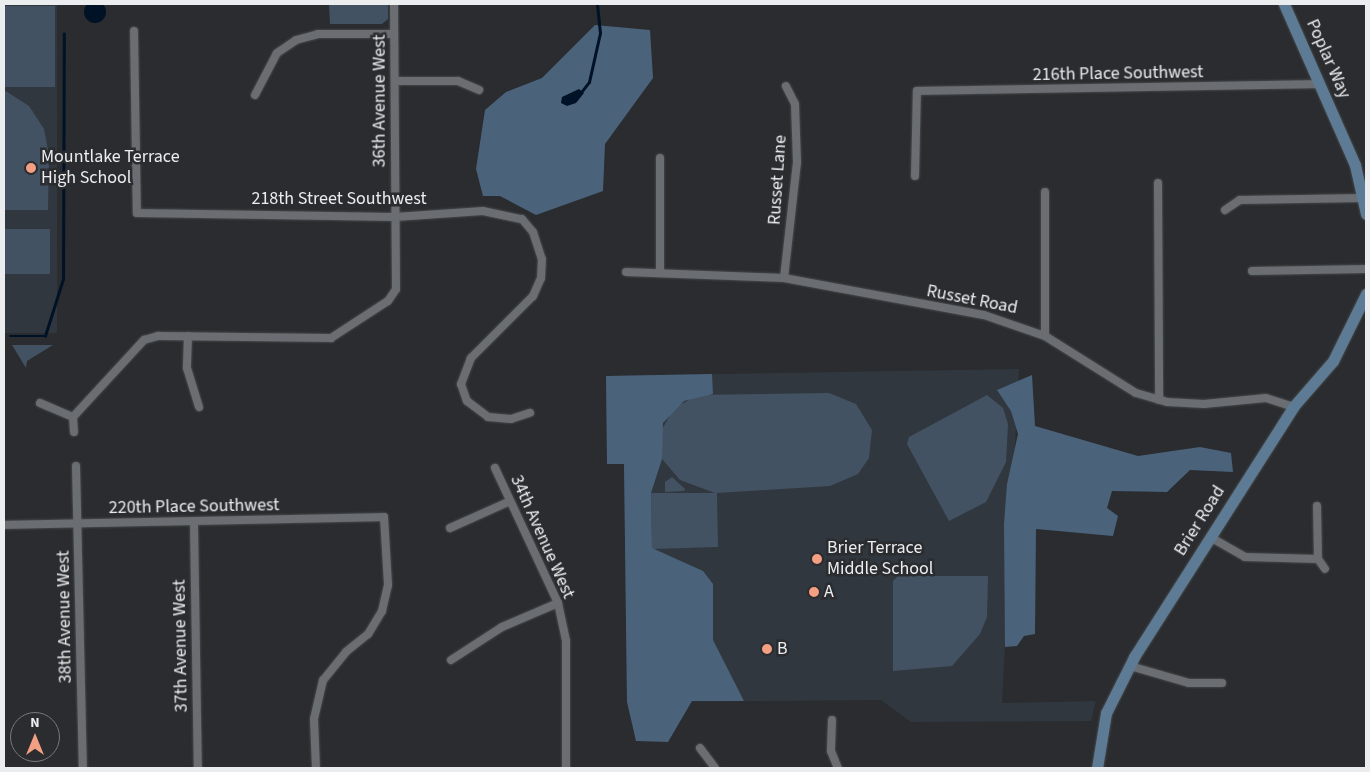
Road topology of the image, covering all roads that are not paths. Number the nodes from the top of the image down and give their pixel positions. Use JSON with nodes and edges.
{"nodes":[{"id":1,"x":394,"y":4,"type":"edge"},
{"id":2,"x":1284,"y":4,"type":"edge"},
{"id":3,"x":134,"y":31,"type":"dead end"},
{"id":4,"x":394,"y":34,"type":"junction"},
{"id":5,"x":396,"y":81,"type":"junction"},
{"id":6,"x":1320,"y":84,"type":"junction"},
{"id":7,"x":786,"y":86,"type":"dead end"},
{"id":8,"x":479,"y":90,"type":"dead end"},
{"id":9,"x":255,"y":95,"type":"dead end"},
{"id":10,"x":660,"y":158,"type":"dead end"},
{"id":11,"x":915,"y":176,"type":"dead end"},
{"id":12,"x":1158,"y":184,"type":"dead end"},
{"id":13,"x":1045,"y":192,"type":"dead end"},
{"id":14,"x":1364,"y":198,"type":"junction"},
{"id":15,"x":1225,"y":210,"type":"dead end"},
{"id":16,"x":1366,"y":214,"type":"edge"},
{"id":17,"x":395,"y":217,"type":"junction"},
{"id":18,"x":1366,"y":269,"type":"edge"},
{"id":19,"x":1252,"y":271,"type":"dead end"},
{"id":20,"x":626,"y":272,"type":"dead end"},
{"id":21,"x":660,"y":273,"type":"junction"},
{"id":22,"x":784,"y":278,"type":"junction"},
{"id":23,"x":1366,"y":294,"type":"edge"},
{"id":24,"x":1364,"y":309,"type":"edge"},
{"id":25,"x":188,"y":336,"type":"junction"},
{"id":26,"x":1045,"y":336,"type":"junction"},
{"id":27,"x":1159,"y":400,"type":"junction"},
{"id":28,"x":40,"y":403,"type":"dead end"},
{"id":29,"x":199,"y":407,"type":"dead end"},
{"id":30,"x":1293,"y":407,"type":"junction"},
{"id":31,"x":530,"y":413,"type":"dead end"},
{"id":32,"x":72,"y":417,"type":"junction"},
{"id":33,"x":74,"y":432,"type":"dead end"},
{"id":34,"x":76,"y":466,"type":"dead end"},
{"id":35,"x":495,"y":468,"type":"dead end"},
{"id":36,"x":508,"y":502,"type":"junction"},
{"id":37,"x":1317,"y":506,"type":"dead end"},
{"id":38,"x":194,"y":524,"type":"junction"},
{"id":39,"x":4,"y":525,"type":"edge"},
{"id":40,"x":79,"y":525,"type":"junction"},
{"id":41,"x":450,"y":528,"type":"dead end"},
{"id":42,"x":1210,"y":537,"type":"junction"},
{"id":43,"x":1318,"y":559,"type":"junction"},
{"id":44,"x":1325,"y":569,"type":"dead end"},
{"id":45,"x":558,"y":603,"type":"junction"},
{"id":46,"x":451,"y":660,"type":"dead end"},
{"id":47,"x":1130,"y":666,"type":"junction"},
{"id":48,"x":1222,"y":683,"type":"dead end"},
{"id":49,"x":832,"y":720,"type":"dead end"},
{"id":50,"x":700,"y":748,"type":"dead end"},
{"id":51,"x":83,"y":768,"type":"edge"},
{"id":52,"x":198,"y":768,"type":"edge"},
{"id":53,"x":316,"y":768,"type":"edge"},
{"id":54,"x":566,"y":768,"type":"edge"},
{"id":55,"x":715,"y":768,"type":"edge"},
{"id":56,"x":838,"y":768,"type":"edge"},
{"id":57,"x":1097,"y":768,"type":"edge"}],
"edges":[{"from":1,"to":4,"type":"street","name":"36th Avenue West"},
{"from":2,"to":6,"type":"main road","name":"Poplar Way"},
{"from":3,"to":17,"type":"street","name":"218th Street Southwest"},
{"from":4,"to":5,"type":"street","name":"36th Avenue West"},
{"from":4,"to":9,"type":"street"},
{"from":5,"to":8,"type":"street"},
{"from":5,"to":17,"type":"street","name":"36th Avenue West"},
{"from":6,"to":11,"type":"street","name":"216th Place Southwest"},
{"from":6,"to":14,"type":"main road","name":"Poplar Way"},
{"from":7,"to":22,"type":"street","name":"Russet Lane"},
{"from":10,"to":21,"type":"street"},
{"from":12,"to":27,"type":"street"},
{"from":13,"to":26,"type":"street"},
{"from":14,"to":15,"type":"street"},
{"from":14,"to":16,"type":"main road","name":"Poplar Way"},
{"from":17,"to":25,"type":"street","name":"36th Avenue West"},
{"from":17,"to":31,"type":"street","name":"218th Street Southwest"},
{"from":18,"to":19,"type":"street"},
{"from":20,"to":21,"type":"street","name":"Russet Road"},
{"from":21,"to":22,"type":"street","name":"Russet Road"},
{"from":22,"to":26,"type":"street","name":"Russet Road"},
{"from":23,"to":24,"type":"main road"},
{"from":24,"to":30,"type":"main road","name":"Brier Road"},
{"from":25,"to":29,"type":"street"},
{"from":25,"to":32,"type":"street"},
{"from":26,"to":27,"type":"street","name":"Russet Road"},
{"from":27,"to":30,"type":"street","name":"Russet Road"},
{"from":28,"to":32,"type":"street"},
{"from":30,"to":42,"type":"main road","name":"Brier Road"},
{"from":32,"to":33,"type":"street"},
{"from":34,"to":40,"type":"street","name":"38th Avenue West"},
{"from":35,"to":36,"type":"street","name":"34th Avenue West"},
{"from":36,"to":41,"type":"street"},
{"from":36,"to":45,"type":"street","name":"34th Avenue West"},
{"from":37,"to":43,"type":"street"},
{"from":38,"to":40,"type":"street","name":"220th Place Southwest"},
{"from":38,"to":52,"type":"street","name":"37th Avenue West"},
{"from":38,"to":53,"type":"street","name":"220th Place Southwest"},
{"from":39,"to":40,"type":"street","name":"220th Place Southwest"},
{"from":40,"to":51,"type":"street","name":"38th Avenue West"},
{"from":42,"to":43,"type":"street"},
{"from":42,"to":47,"type":"main road","name":"Brier Road"},
{"from":43,"to":44,"type":"street"},
{"from":45,"to":46,"type":"street"},
{"from":45,"to":54,"type":"street","name":"34th Avenue West"},
{"from":47,"to":48,"type":"street"},
{"from":47,"to":57,"type":"main road","name":"Brier Road"},
{"from":49,"to":56,"type":"street"},
{"from":50,"to":55,"type":"street"}]}
